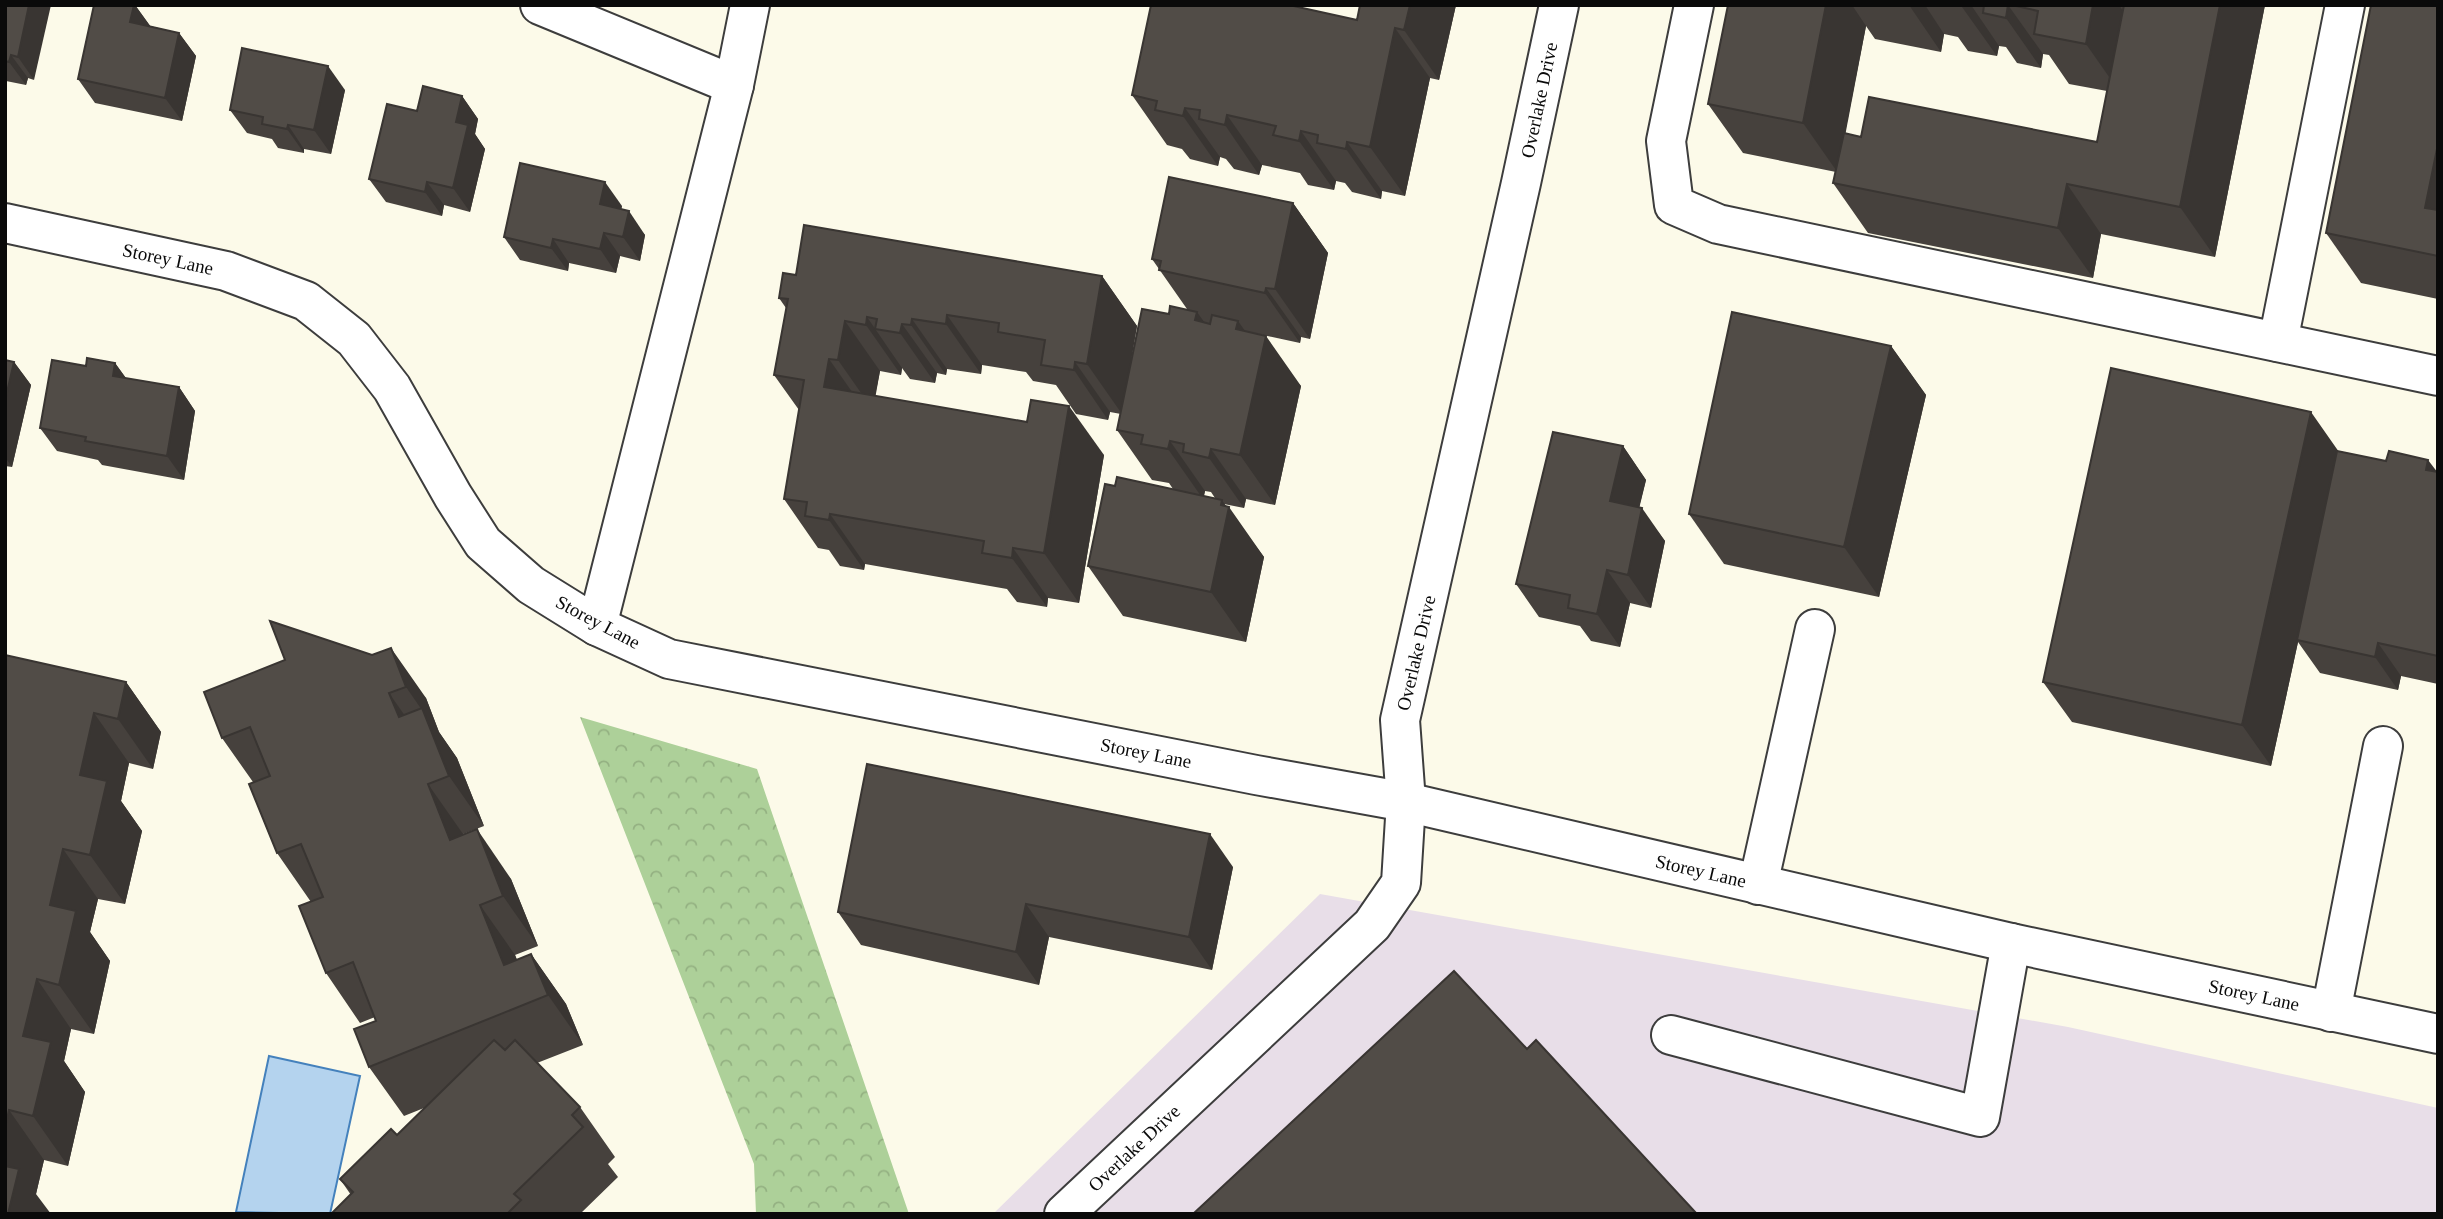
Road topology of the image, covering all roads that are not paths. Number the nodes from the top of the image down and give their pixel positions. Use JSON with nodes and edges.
{"nodes":[{"id":1,"x":540,"y":5,"type":"edge"},
{"id":2,"x":750,"y":5,"type":"edge"},
{"id":3,"x":1559,"y":5,"type":"edge"},
{"id":4,"x":1694,"y":5,"type":"edge"},
{"id":5,"x":2345,"y":5,"type":"edge"},
{"id":6,"x":734,"y":85,"type":"junction"},
{"id":7,"x":5,"y":223,"type":"edge"},
{"id":8,"x":2278,"y":342,"type":"junction"},
{"id":9,"x":2438,"y":376,"type":"edge"},
{"id":10,"x":597,"y":626,"type":"junction"},
{"id":11,"x":1815,"y":629,"type":"dead end"},
{"id":12,"x":2383,"y":746,"type":"dead end"},
{"id":13,"x":1406,"y":802,"type":"junction"},
{"id":14,"x":1758,"y":885,"type":"junction"},
{"id":15,"x":2011,"y":943,"type":"junction"},
{"id":16,"x":2331,"y":1012,"type":"junction"},
{"id":17,"x":2438,"y":1034,"type":"edge"},
{"id":18,"x":1671,"y":1035,"type":"dead end"},
{"id":19,"x":1064,"y":1214,"type":"edge"}],
"edges":[{"from":1,"to":6,"type":"street"},
{"from":2,"to":6,"type":"street"},
{"from":3,"to":13,"type":"street","name":"Overlake Drive"},
{"from":4,"to":8,"type":"street"},
{"from":5,"to":8,"type":"street"},
{"from":6,"to":10,"type":"street"},
{"from":7,"to":10,"type":"street","name":"Storey Lane"},
{"from":8,"to":9,"type":"street"},
{"from":10,"to":13,"type":"street","name":"Storey Lane"},
{"from":11,"to":14,"type":"street"},
{"from":12,"to":16,"type":"street"},
{"from":13,"to":14,"type":"street","name":"Storey Lane"},
{"from":13,"to":19,"type":"street","name":"Overlake Drive"},
{"from":14,"to":15,"type":"street","name":"Storey Lane"},
{"from":15,"to":16,"type":"street","name":"Storey Lane"},
{"from":15,"to":18,"type":"street"},
{"from":16,"to":17,"type":"street","name":"Storey Lane"}]}
